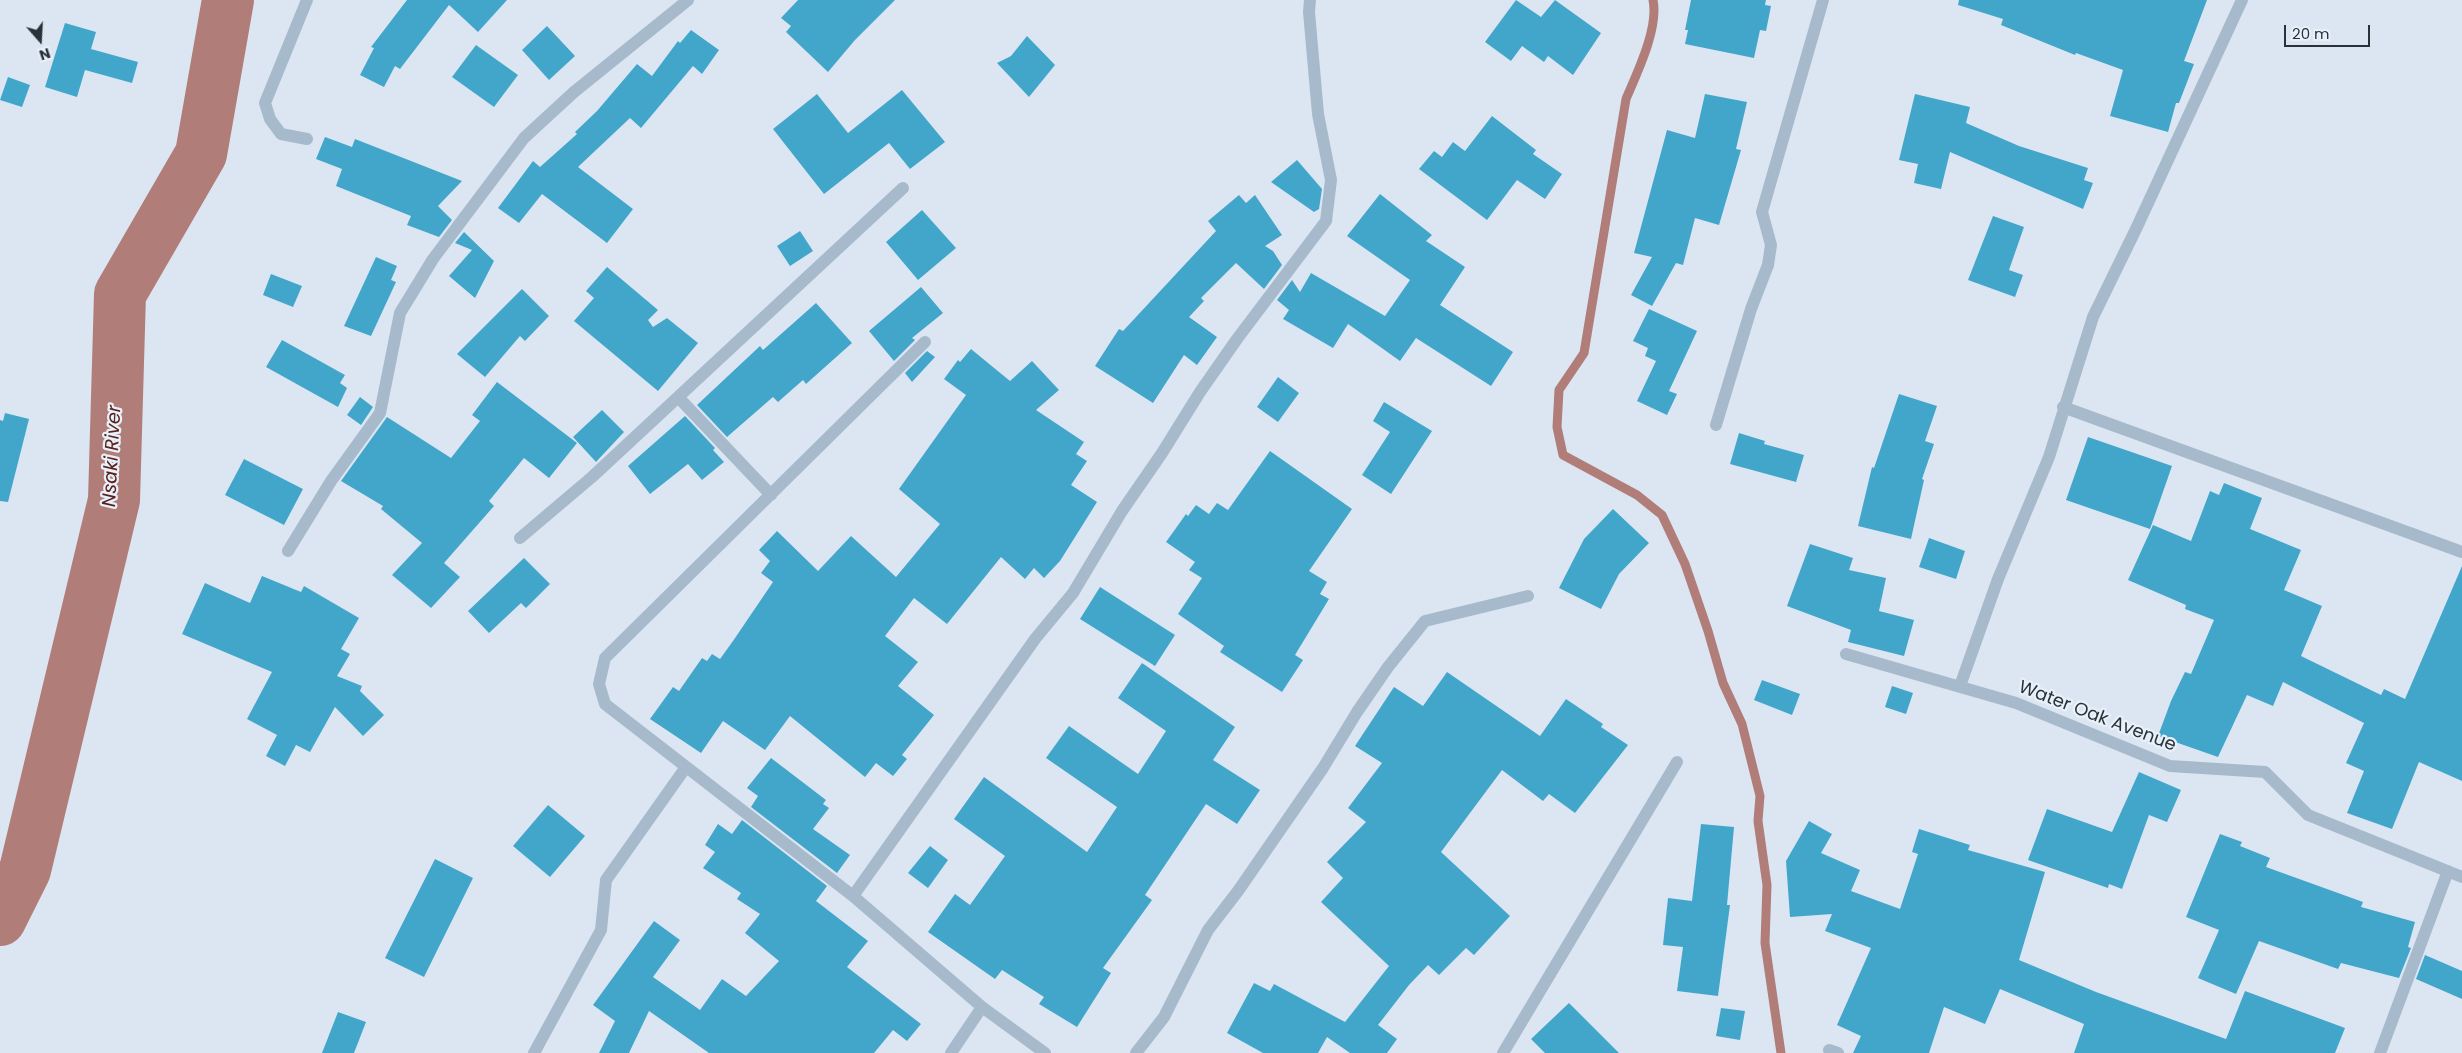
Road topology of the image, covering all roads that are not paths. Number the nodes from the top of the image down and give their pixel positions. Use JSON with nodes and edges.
{"nodes":[{"id":1,"x":306,"y":0,"type":"edge"},
{"id":2,"x":688,"y":0,"type":"edge"},
{"id":3,"x":1310,"y":0,"type":"edge"},
{"id":4,"x":1823,"y":0,"type":"edge"},
{"id":5,"x":2242,"y":0,"type":"edge"},
{"id":6,"x":307,"y":139,"type":"dead end"},
{"id":7,"x":903,"y":188,"type":"dead end"},
{"id":8,"x":924,"y":342,"type":"dead end"},
{"id":9,"x":678,"y":397,"type":"junction"},
{"id":10,"x":2063,"y":407,"type":"junction"},
{"id":11,"x":1716,"y":425,"type":"dead end"},
{"id":12,"x":771,"y":495,"type":"junction"},
{"id":13,"x":520,"y":538,"type":"dead end"},
{"id":14,"x":288,"y":551,"type":"dead end"},
{"id":15,"x":2462,"y":552,"type":"edge"},
{"id":16,"x":1528,"y":596,"type":"dead end"},
{"id":17,"x":1846,"y":654,"type":"dead end"},
{"id":18,"x":1960,"y":686,"type":"junction"},
{"id":19,"x":1677,"y":762,"type":"dead end"},
{"id":20,"x":686,"y":768,"type":"junction"},
{"id":21,"x":2448,"y":871,"type":"junction"},
{"id":22,"x":2462,"y":877,"type":"edge"},
{"id":23,"x":853,"y":896,"type":"junction"},
{"id":24,"x":982,"y":1007,"type":"junction"},
{"id":25,"x":534,"y":1053,"type":"edge"},
{"id":26,"x":951,"y":1053,"type":"edge"},
{"id":27,"x":1045,"y":1053,"type":"edge"},
{"id":28,"x":1136,"y":1053,"type":"edge"},
{"id":29,"x":1503,"y":1053,"type":"edge"},
{"id":30,"x":2380,"y":1053,"type":"edge"}],
"edges":[{"from":1,"to":6,"type":"street"},
{"from":2,"to":14,"type":"street"},
{"from":3,"to":23,"type":"street"},
{"from":4,"to":11,"type":"street"},
{"from":5,"to":10,"type":"street"},
{"from":7,"to":9,"type":"street"},
{"from":8,"to":12,"type":"street"},
{"from":9,"to":12,"type":"street"},
{"from":9,"to":13,"type":"street"},
{"from":10,"to":15,"type":"street"},
{"from":10,"to":18,"type":"street"},
{"from":12,"to":20,"type":"street"},
{"from":16,"to":28,"type":"street"},
{"from":17,"to":18,"type":"street","name":"Water Oak Avenue"},
{"from":18,"to":21,"type":"street","name":"Water Oak Avenue"},
{"from":19,"to":29,"type":"street"},
{"from":20,"to":23,"type":"street"},
{"from":20,"to":25,"type":"street"},
{"from":21,"to":22,"type":"street","name":"Water Oak Avenue"},
{"from":21,"to":30,"type":"street"},
{"from":23,"to":24,"type":"street"},
{"from":24,"to":26,"type":"street"},
{"from":24,"to":27,"type":"street"}]}
